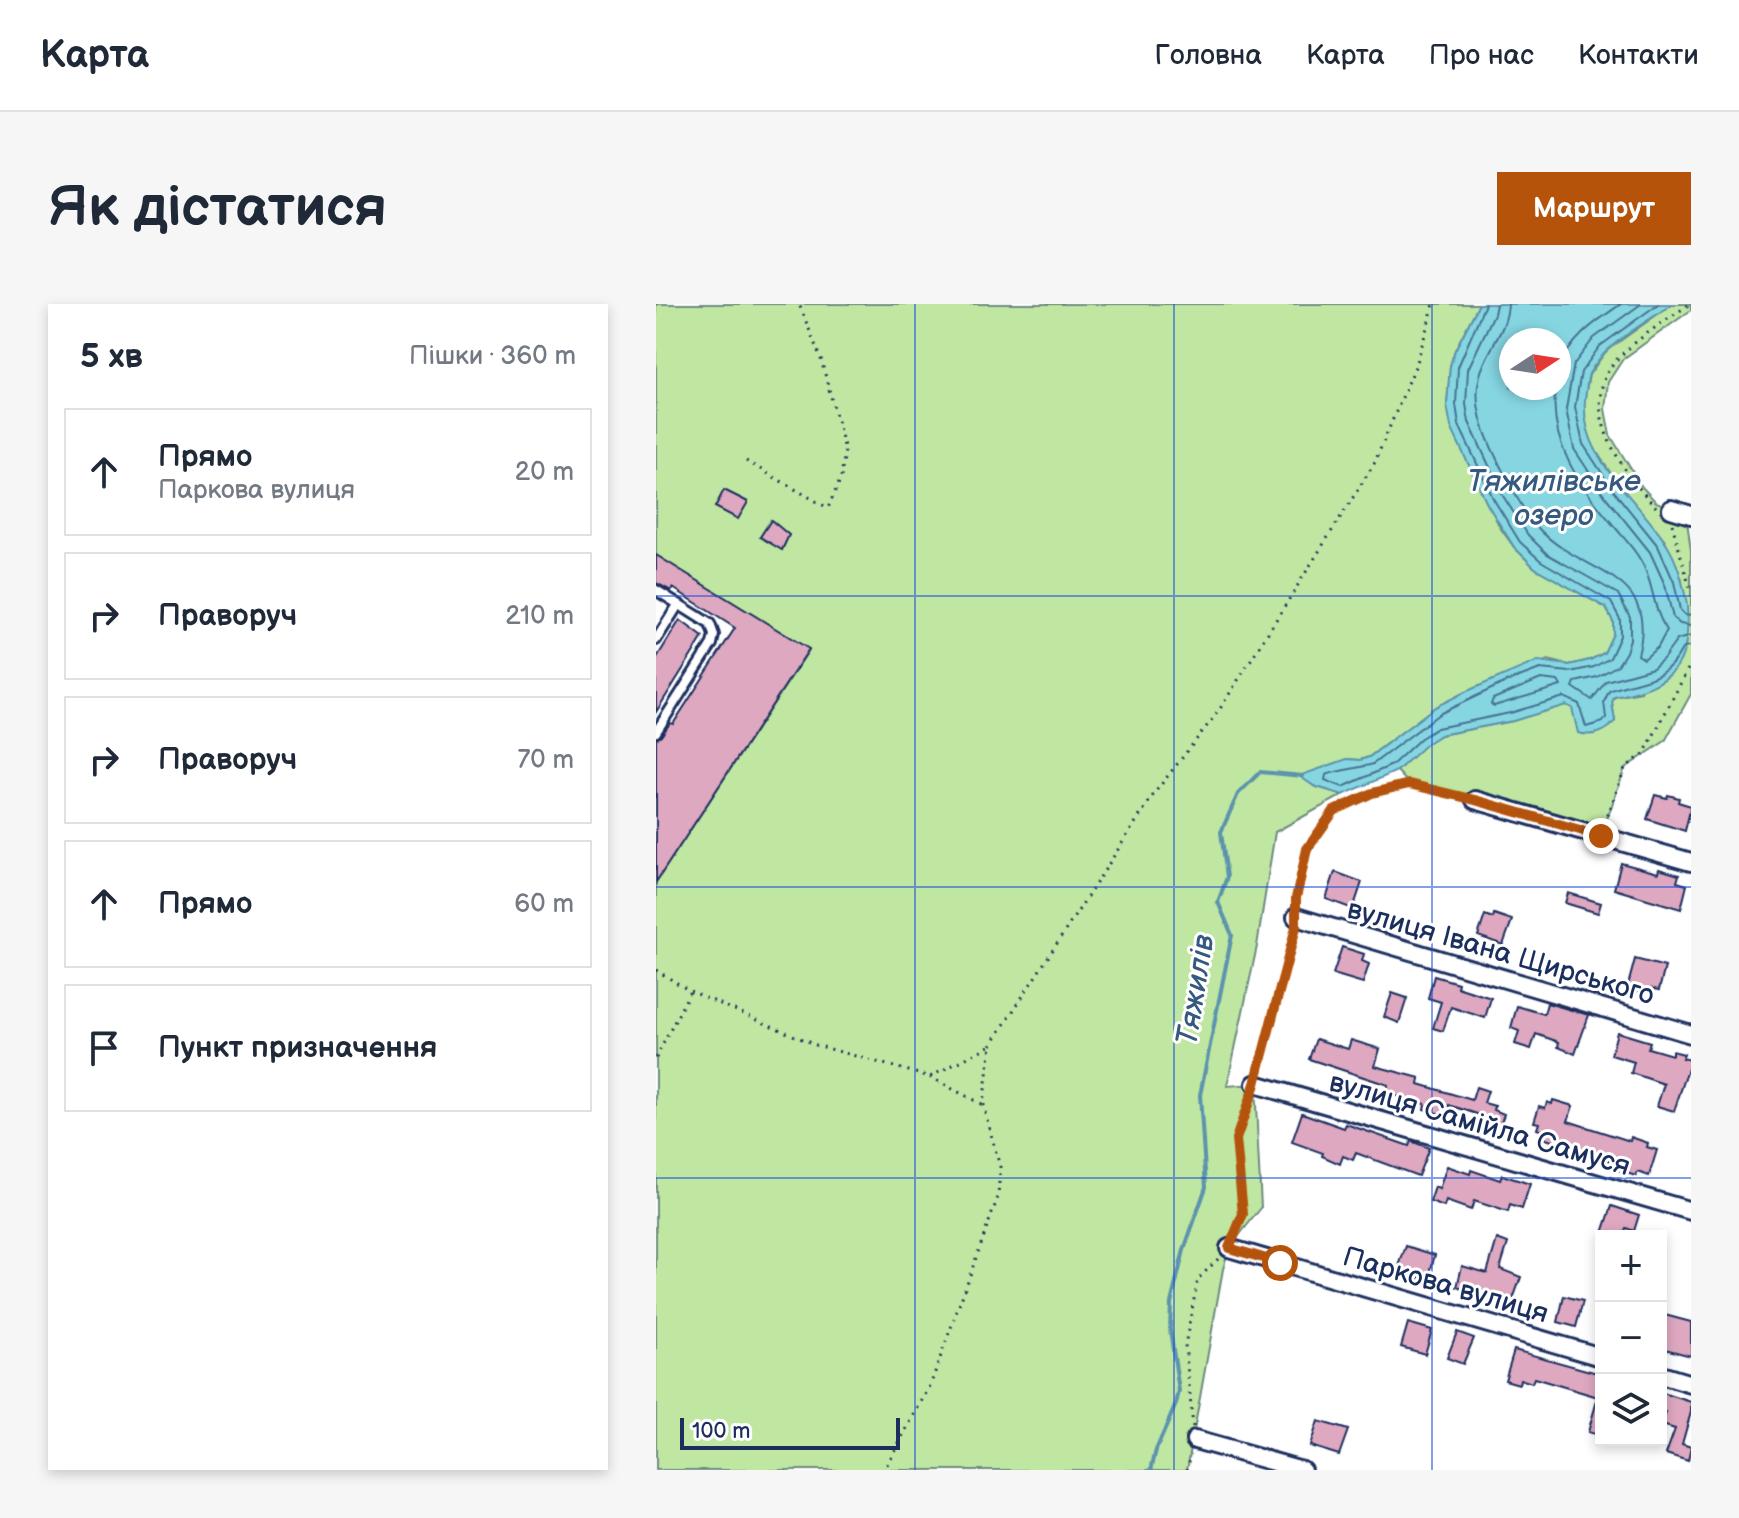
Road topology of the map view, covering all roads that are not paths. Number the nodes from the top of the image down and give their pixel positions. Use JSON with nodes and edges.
{"nodes":[{"id":1,"x":1664,"y":511,"type":"road end"},
{"id":2,"x":1691,"y":515,"type":"edge"},
{"id":3,"x":656,"y":590,"type":"edge"},
{"id":4,"x":678,"y":605,"type":"junction"},
{"id":5,"x":656,"y":640,"type":"edge"},
{"id":6,"x":656,"y":732,"type":"edge"},
{"id":7,"x":1475,"y":800,"type":"road end"},
{"id":8,"x":1691,"y":862,"type":"edge"},
{"id":9,"x":1296,"y":917,"type":"road end"},
{"id":10,"x":1691,"y":1034,"type":"edge"},
{"id":11,"x":1255,"y":1084,"type":"road end"},
{"id":12,"x":1691,"y":1211,"type":"edge"},
{"id":13,"x":1229,"y":1248,"type":"road end"},
{"id":14,"x":1595,"y":1355,"type":"edge"},
{"id":15,"x":1667,"y":1377,"type":"edge"},
{"id":16,"x":1691,"y":1384,"type":"edge"},
{"id":17,"x":1195,"y":1440,"type":"road end"},
{"id":18,"x":1302,"y":1470,"type":"edge"}],
"edges":[{"from":1,"to":2,"type":"street"},
{"from":3,"to":4,"type":"lane"},
{"from":4,"to":5,"type":"lane"},
{"from":4,"to":6,"type":"lane"},
{"from":7,"to":8,"type":"street"},
{"from":9,"to":10,"type":"street","name":"вулиця Івана Щирського"},
{"from":11,"to":12,"type":"street","name":"вулиця Самійла Самуся"},
{"from":13,"to":14,"type":"street","name":"Паркова вулиця"},
{"from":15,"to":16,"type":"street"},
{"from":17,"to":18,"type":"street"}]}
